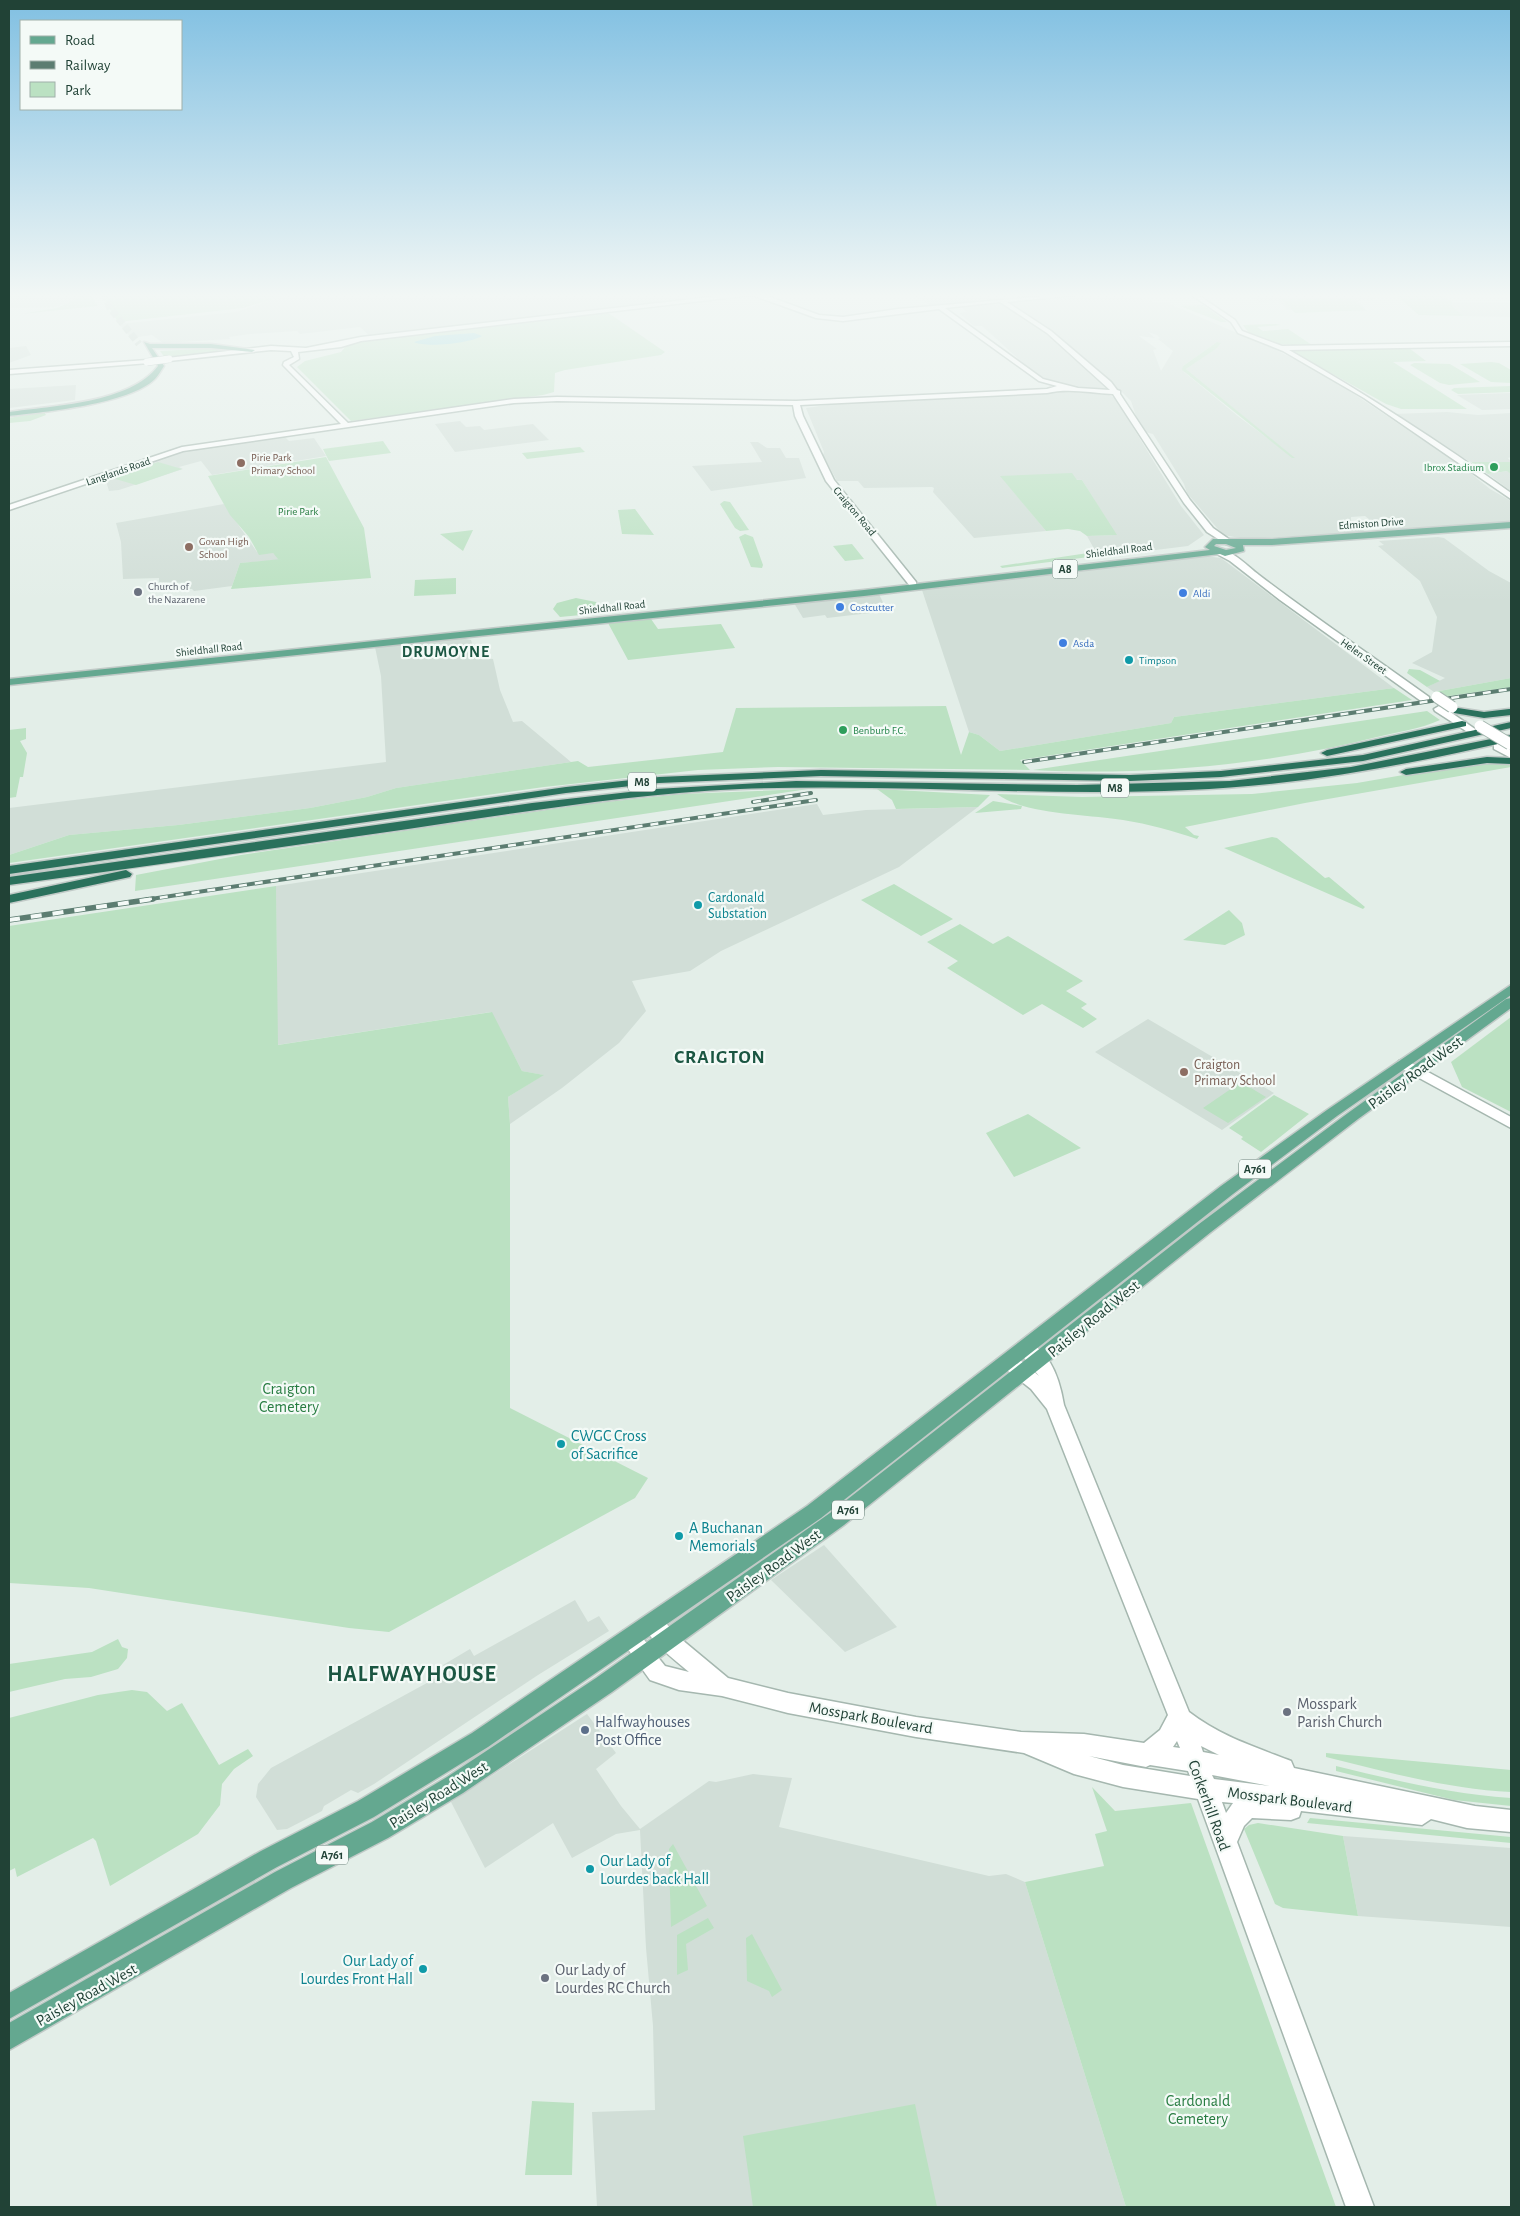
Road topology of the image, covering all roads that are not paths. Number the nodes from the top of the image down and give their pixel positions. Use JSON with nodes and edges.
{"nodes":[{"id":1,"x":100,"y":396,"type":"edge"},
{"id":2,"x":105,"y":396,"type":"edge"},
{"id":3,"x":318,"y":396,"type":"edge"},
{"id":4,"x":942,"y":396,"type":"edge"},
{"id":5,"x":1120,"y":396,"type":"edge"},
{"id":6,"x":1364,"y":396,"type":"edge"},
{"id":7,"x":796,"y":404,"type":"junction"},
{"id":8,"x":9,"y":412,"type":"edge"},
{"id":9,"x":346,"y":424,"type":"junction"},
{"id":10,"x":1511,"y":497,"type":"edge"},
{"id":11,"x":9,"y":508,"type":"edge"},
{"id":12,"x":1511,"y":525,"type":"edge"},
{"id":13,"x":1511,"y":529,"type":"edge"},
{"id":14,"x":1210,"y":530,"type":"junction"},
{"id":15,"x":1395,"y":535,"type":"junction"},
{"id":16,"x":1361,"y":537,"type":"junction"},
{"id":17,"x":1230,"y":542,"type":"junction"},
{"id":18,"x":1209,"y":544,"type":"junction"},
{"id":19,"x":1241,"y":550,"type":"junction"},
{"id":20,"x":1219,"y":552,"type":"junction"},
{"id":21,"x":1103,"y":562,"type":"junction"},
{"id":22,"x":1001,"y":575,"type":"junction"},
{"id":23,"x":913,"y":584,"type":"junction"},
{"id":24,"x":9,"y":677,"type":"edge"},
{"id":25,"x":9,"y":682,"type":"edge"},
{"id":26,"x":1453,"y":711,"type":"junction"},
{"id":27,"x":1510,"y":712,"type":"edge"},
{"id":28,"x":1470,"y":725,"type":"junction"},
{"id":29,"x":1511,"y":726,"type":"edge"},
{"id":30,"x":1421,"y":732,"type":"junction"},
{"id":31,"x":1509,"y":749,"type":"edge"},
{"id":32,"x":1130,"y":778,"type":"junction"},
{"id":33,"x":938,"y":786,"type":"junction"},
{"id":34,"x":292,"y":842,"type":"junction"},
{"id":35,"x":9,"y":870,"type":"edge"},
{"id":36,"x":9,"y":882,"type":"edge"},
{"id":37,"x":9,"y":898,"type":"edge"},
{"id":38,"x":1511,"y":989,"type":"edge"},
{"id":39,"x":1511,"y":1002,"type":"edge"},
{"id":40,"x":1410,"y":1068,"type":"junction"},
{"id":41,"x":1511,"y":1122,"type":"edge"},
{"id":42,"x":1025,"y":1348,"type":"junction"},
{"id":43,"x":1040,"y":1360,"type":"junction"},
{"id":44,"x":1016,"y":1368,"type":"junction"},
{"id":45,"x":1055,"y":1405,"type":"junction"},
{"id":46,"x":821,"y":1519,"type":"junction"},
{"id":47,"x":653,"y":1622,"type":"junction"},
{"id":48,"x":630,"y":1638,"type":"junction"},
{"id":49,"x":668,"y":1641,"type":"junction"},
{"id":50,"x":644,"y":1656,"type":"junction"},
{"id":51,"x":722,"y":1686,"type":"junction"},
{"id":52,"x":1178,"y":1718,"type":"junction"},
{"id":53,"x":1021,"y":1742,"type":"junction"},
{"id":54,"x":1146,"y":1756,"type":"junction"},
{"id":55,"x":1194,"y":1761,"type":"junction"},
{"id":56,"x":1327,"y":1784,"type":"junction"},
{"id":57,"x":1203,"y":1789,"type":"junction"},
{"id":58,"x":1374,"y":1810,"type":"junction"},
{"id":59,"x":1476,"y":1818,"type":"junction"},
{"id":60,"x":1511,"y":1821,"type":"edge"},
{"id":61,"x":1224,"y":1843,"type":"junction"},
{"id":62,"x":9,"y":2007,"type":"edge"},
{"id":63,"x":9,"y":2037,"type":"edge"},
{"id":64,"x":1360,"y":2207,"type":"edge"}],
"edges":[{"from":1,"to":8,"type":"main road"},
{"from":2,"to":8,"type":"main road"},
{"from":3,"to":9,"type":"street"},
{"from":4,"to":7,"type":"street","name":"Langlands Road"},
{"from":5,"to":14,"type":"street"},
{"from":6,"to":10,"type":"street"},
{"from":7,"to":9,"type":"street","name":"Langlands Road"},
{"from":7,"to":23,"type":"street","name":"Craigton Road"},
{"from":9,"to":11,"type":"street","name":"Langlands Road"},
{"from":12,"to":15,"type":"main road","name":"Edmiston Drive"},
{"from":13,"to":15,"type":"main road","name":"Edmiston Drive"},
{"from":14,"to":17,"type":"street"},
{"from":14,"to":18,"type":"street"},
{"from":15,"to":16,"type":"main road","name":"Edmiston Drive"},
{"from":16,"to":17,"type":"main road","name":"Edmiston Drive"},
{"from":16,"to":19,"type":"main road","name":"Edmiston Drive"},
{"from":17,"to":18,"type":"main road","name":"Edmiston Drive"},
{"from":17,"to":19,"type":"main road"},
{"from":18,"to":20,"type":"main road"},
{"from":18,"to":21,"type":"main road","name":"Shieldhall Road","number":"A8"},
{"from":19,"to":20,"type":"main road","name":"Edmiston Drive"},
{"from":19,"to":26,"type":"street","name":"Helen Street","bridge":true},
{"from":20,"to":21,"type":"main road","name":"Shieldhall Road","number":"A8"},
{"from":20,"to":26,"type":"street","name":"Helen Street"},
{"from":21,"to":22,"type":"main road","name":"Shieldhall Road","number":"A8"},
{"from":22,"to":23,"type":"main road","name":"Shieldhall Road","number":"A8"},
{"from":22,"to":25,"type":"main road","name":"Shieldhall Road","number":"A8"},
{"from":23,"to":24,"type":"main road","name":"Shieldhall Road","number":"A8"},
{"from":26,"to":27,"type":"highway"},
{"from":26,"to":28,"type":"street","name":"Helen Street"},
{"from":26,"to":30,"type":"highway"},
{"from":27,"to":28,"type":"highway"},
{"from":28,"to":30,"type":"highway"},
{"from":28,"to":31,"type":"street","name":"Helen Street"},
{"from":29,"to":32,"type":"highway","number":"M8"},
{"from":30,"to":32,"type":"highway"},
{"from":31,"to":33,"type":"highway","number":"M8"},
{"from":31,"to":33,"type":"highway"},
{"from":32,"to":35,"type":"highway","number":"M8"},
{"from":33,"to":34,"type":"highway","number":"M8"},
{"from":34,"to":36,"type":"highway","number":"M8"},
{"from":34,"to":37,"type":"highway"},
{"from":38,"to":40,"type":"main road","name":"Paisley Road West","number":"A761"},
{"from":39,"to":40,"type":"main road","name":"Paisley Road West","number":"A761"},
{"from":40,"to":41,"type":"street"},
{"from":40,"to":42,"type":"main road","name":"Paisley Road West","number":"A761"},
{"from":40,"to":43,"type":"main road","name":"Paisley Road West","number":"A761"},
{"from":42,"to":43,"type":"street","name":"Corkerhill Road"},
{"from":42,"to":44,"type":"main road","name":"Paisley Road West","number":"A761"},
{"from":43,"to":44,"type":"main road","name":"Paisley Road West","number":"A761"},
{"from":43,"to":45,"type":"street","name":"Corkerhill Road"},
{"from":44,"to":45,"type":"street","name":"Corkerhill Road"},
{"from":44,"to":46,"type":"main road","name":"Paisley Road West","number":"A761"},
{"from":45,"to":52,"type":"street","name":"Corkerhill Road"},
{"from":46,"to":47,"type":"main road","name":"Paisley Road West","number":"A761"},
{"from":46,"to":49,"type":"main road","name":"Paisley Road West","number":"A761"},
{"from":47,"to":48,"type":"main road","name":"Paisley Road West","number":"A761"},
{"from":47,"to":49,"type":"street","name":"Mosspark Boulevard"},
{"from":48,"to":50,"type":"street","name":"Mosspark Boulevard"},
{"from":48,"to":62,"type":"main road","name":"Paisley Road West","number":"A761"},
{"from":49,"to":50,"type":"main road","name":"Paisley Road West","number":"A761"},
{"from":49,"to":51,"type":"street","name":"Mosspark Boulevard"},
{"from":50,"to":51,"type":"street","name":"Mosspark Boulevard"},
{"from":50,"to":63,"type":"main road","name":"Paisley Road West","number":"A761"},
{"from":51,"to":53,"type":"street","name":"Mosspark Boulevard"},
{"from":52,"to":54,"type":"street"},
{"from":52,"to":55,"type":"street","name":"Corkerhill Road"},
{"from":52,"to":56,"type":"street"},
{"from":53,"to":54,"type":"street","name":"Mosspark Boulevard"},
{"from":53,"to":57,"type":"street","name":"Mosspark Boulevard"},
{"from":54,"to":55,"type":"street","name":"Mosspark Boulevard"},
{"from":55,"to":56,"type":"street","name":"Mosspark Boulevard"},
{"from":55,"to":57,"type":"street","name":"Corkerhill Road"},
{"from":56,"to":59,"type":"street","name":"Mosspark Boulevard"},
{"from":57,"to":58,"type":"street","name":"Mosspark Boulevard"},
{"from":57,"to":61,"type":"street","name":"Corkerhill Road"},
{"from":58,"to":59,"type":"street","name":"Mosspark Boulevard"},
{"from":58,"to":61,"type":"street"},
{"from":59,"to":60,"type":"street","name":"Mosspark Boulevard"},
{"from":61,"to":64,"type":"street","name":"Corkerhill Road"}]}
